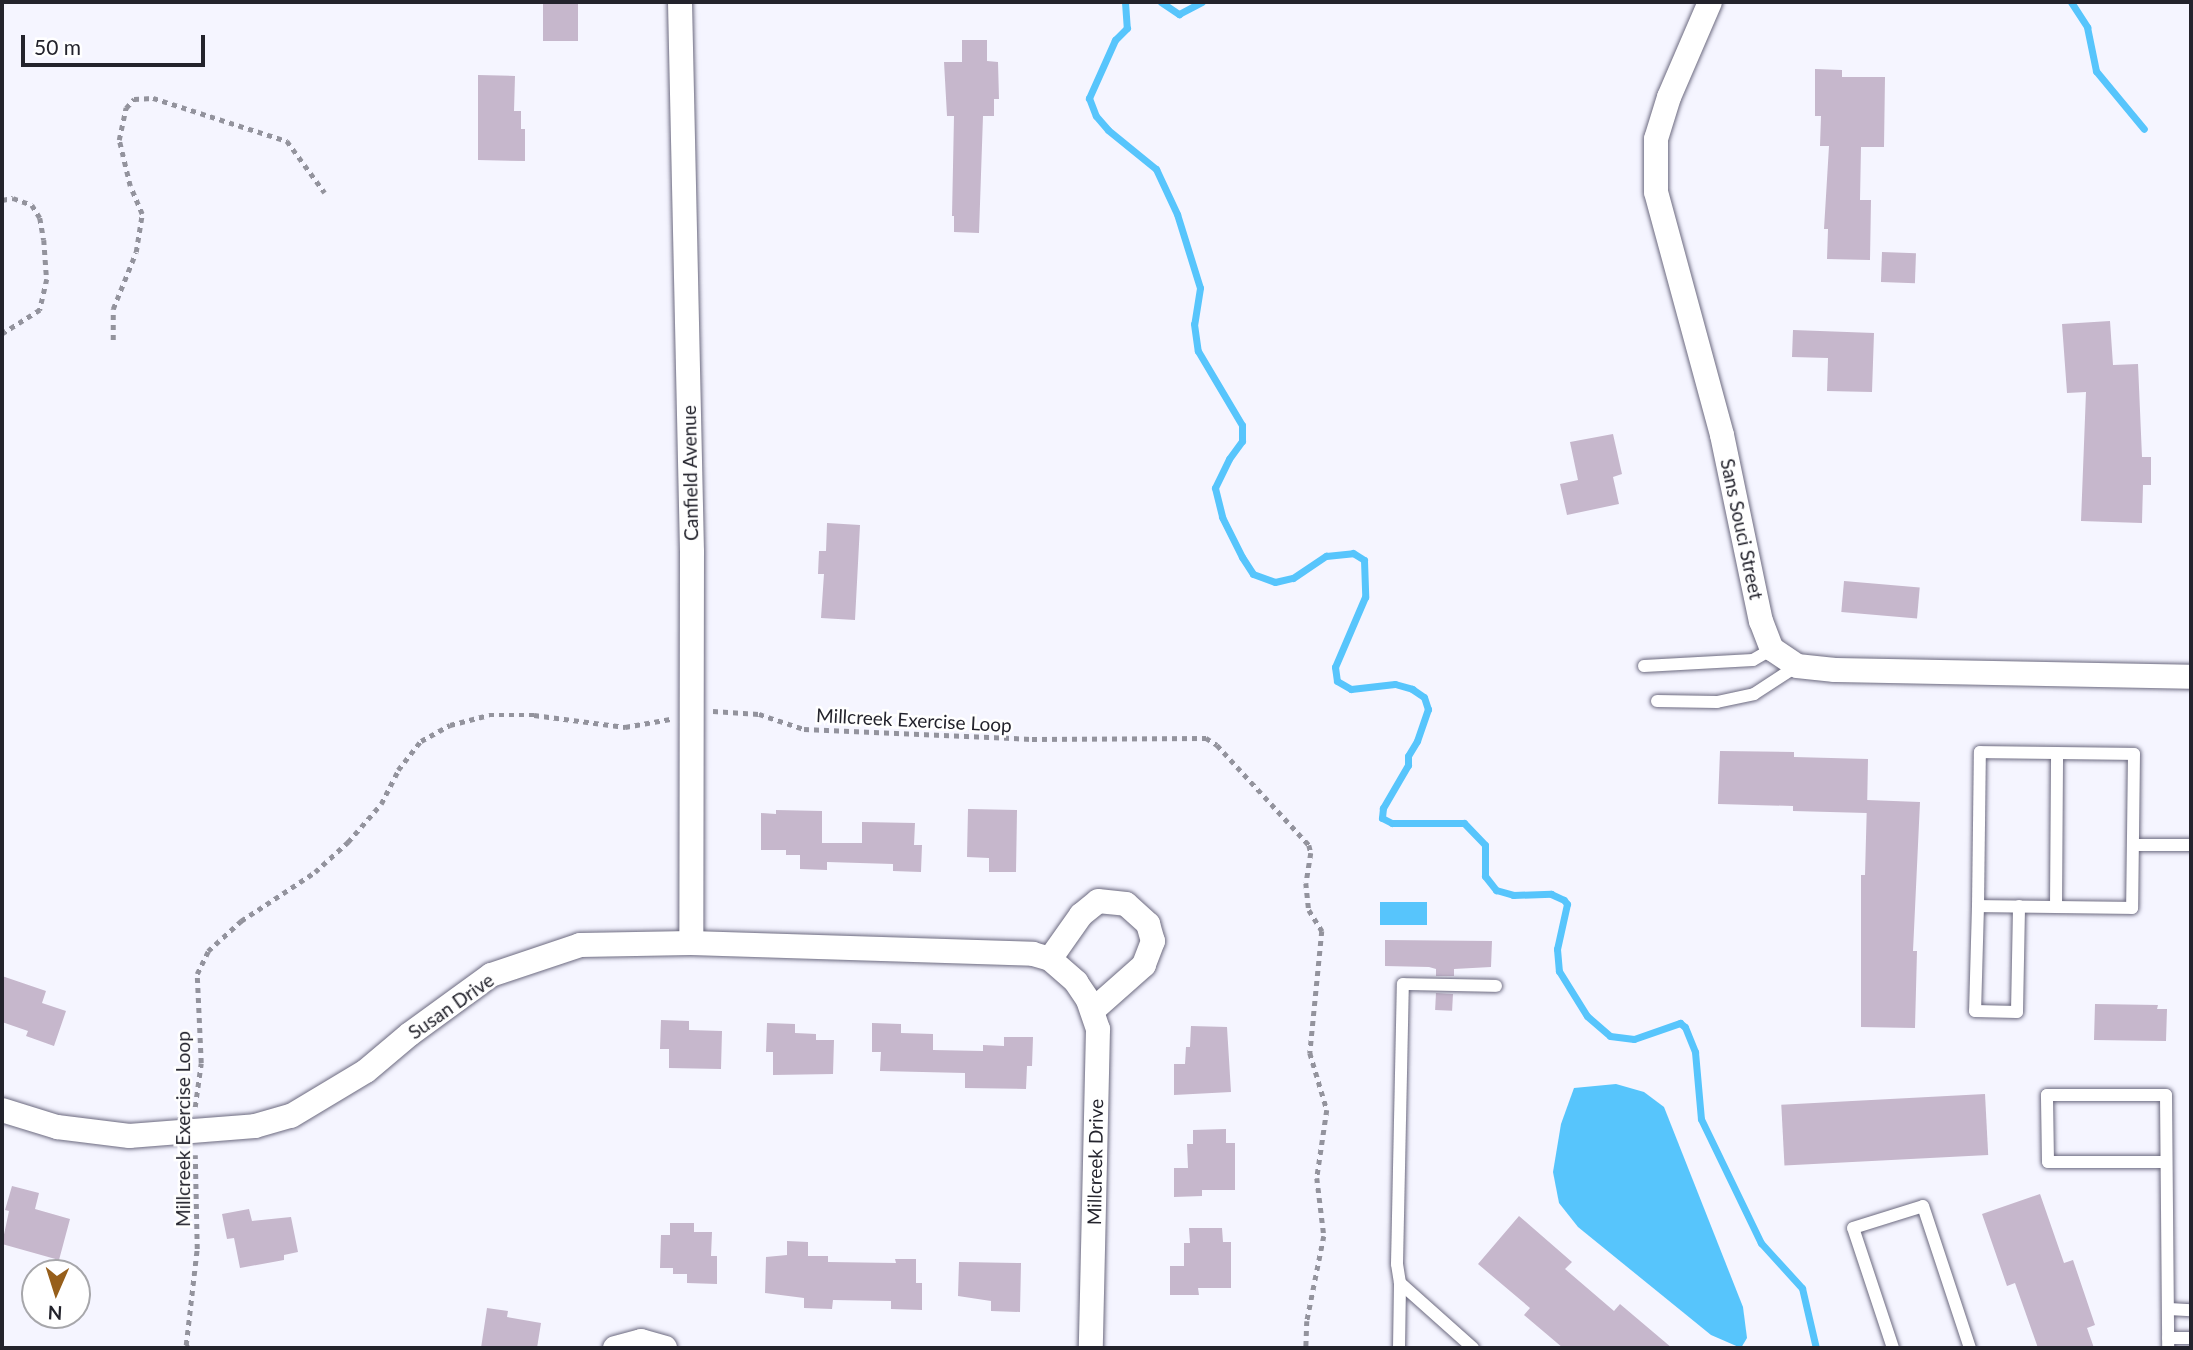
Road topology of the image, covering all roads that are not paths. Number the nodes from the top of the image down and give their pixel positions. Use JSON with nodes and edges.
{"nodes":[{"id":1,"x":680,"y":2,"type":"edge"},
{"id":2,"x":1710,"y":2,"type":"edge"},
{"id":3,"x":1772,"y":649,"type":"junction"},
{"id":4,"x":1644,"y":666,"type":"dead end"},
{"id":5,"x":1797,"y":666,"type":"junction"},
{"id":6,"x":2191,"y":677,"type":"edge"},
{"id":7,"x":1657,"y":701,"type":"dead end"},
{"id":8,"x":2057,"y":753,"type":"junction"},
{"id":9,"x":2133,"y":845,"type":"junction"},
{"id":10,"x":2191,"y":845,"type":"edge"},
{"id":11,"x":1978,"y":906,"type":"junction"},
{"id":12,"x":2020,"y":906,"type":"junction"},
{"id":13,"x":2056,"y":907,"type":"junction"},
{"id":14,"x":691,"y":943,"type":"junction"},
{"id":15,"x":1050,"y":959,"type":"junction"},
{"id":16,"x":1496,"y":986,"type":"dead end"},
{"id":17,"x":1092,"y":1012,"type":"junction"},
{"id":18,"x":2,"y":1110,"type":"edge"},
{"id":19,"x":2166,"y":1162,"type":"junction"},
{"id":20,"x":1400,"y":1283,"type":"junction"},
{"id":21,"x":2169,"y":1309,"type":"junction"},
{"id":22,"x":2191,"y":1310,"type":"edge"},
{"id":23,"x":2191,"y":1338,"type":"edge"},
{"id":24,"x":2168,"y":1343,"type":"edge"},
{"id":25,"x":615,"y":1348,"type":"edge"},
{"id":26,"x":665,"y":1348,"type":"edge"},
{"id":27,"x":1091,"y":1348,"type":"edge"},
{"id":28,"x":1399,"y":1348,"type":"edge"},
{"id":29,"x":1473,"y":1348,"type":"edge"},
{"id":30,"x":1893,"y":1348,"type":"edge"},
{"id":31,"x":1970,"y":1348,"type":"edge"}],
"edges":[{"from":1,"to":14,"type":"street","name":"Canfield Avenue"},
{"from":2,"to":3,"type":"street","name":"Sans Souci Street"},
{"from":3,"to":4,"type":"lane"},
{"from":3,"to":5,"type":"street"},
{"from":5,"to":6,"type":"street"},
{"from":5,"to":7,"type":"lane"},
{"from":8,"to":9,"type":"lane"},
{"from":8,"to":11,"type":"lane"},
{"from":8,"to":13,"type":"lane"},
{"from":9,"to":10,"type":"lane"},
{"from":9,"to":13,"type":"lane"},
{"from":11,"to":12,"type":"lane"},
{"from":11,"to":12,"type":"lane"},
{"from":12,"to":13,"type":"lane"},
{"from":14,"to":15,"type":"street","name":"Susan Drive"},
{"from":14,"to":18,"type":"street","name":"Susan Drive"},
{"from":15,"to":17,"type":"street","name":"Millcreek Drive"},
{"from":15,"to":17,"type":"street"},
{"from":16,"to":20,"type":"lane"},
{"from":17,"to":27,"type":"street","name":"Millcreek Drive"},
{"from":19,"to":19,"type":"lane"},
{"from":19,"to":21,"type":"lane"},
{"from":20,"to":28,"type":"lane"},
{"from":20,"to":29,"type":"lane"},
{"from":21,"to":22,"type":"lane"},
{"from":21,"to":24,"type":"lane"},
{"from":23,"to":24,"type":"lane"},
{"from":25,"to":26,"type":"street"},
{"from":30,"to":31,"type":"lane"}]}
